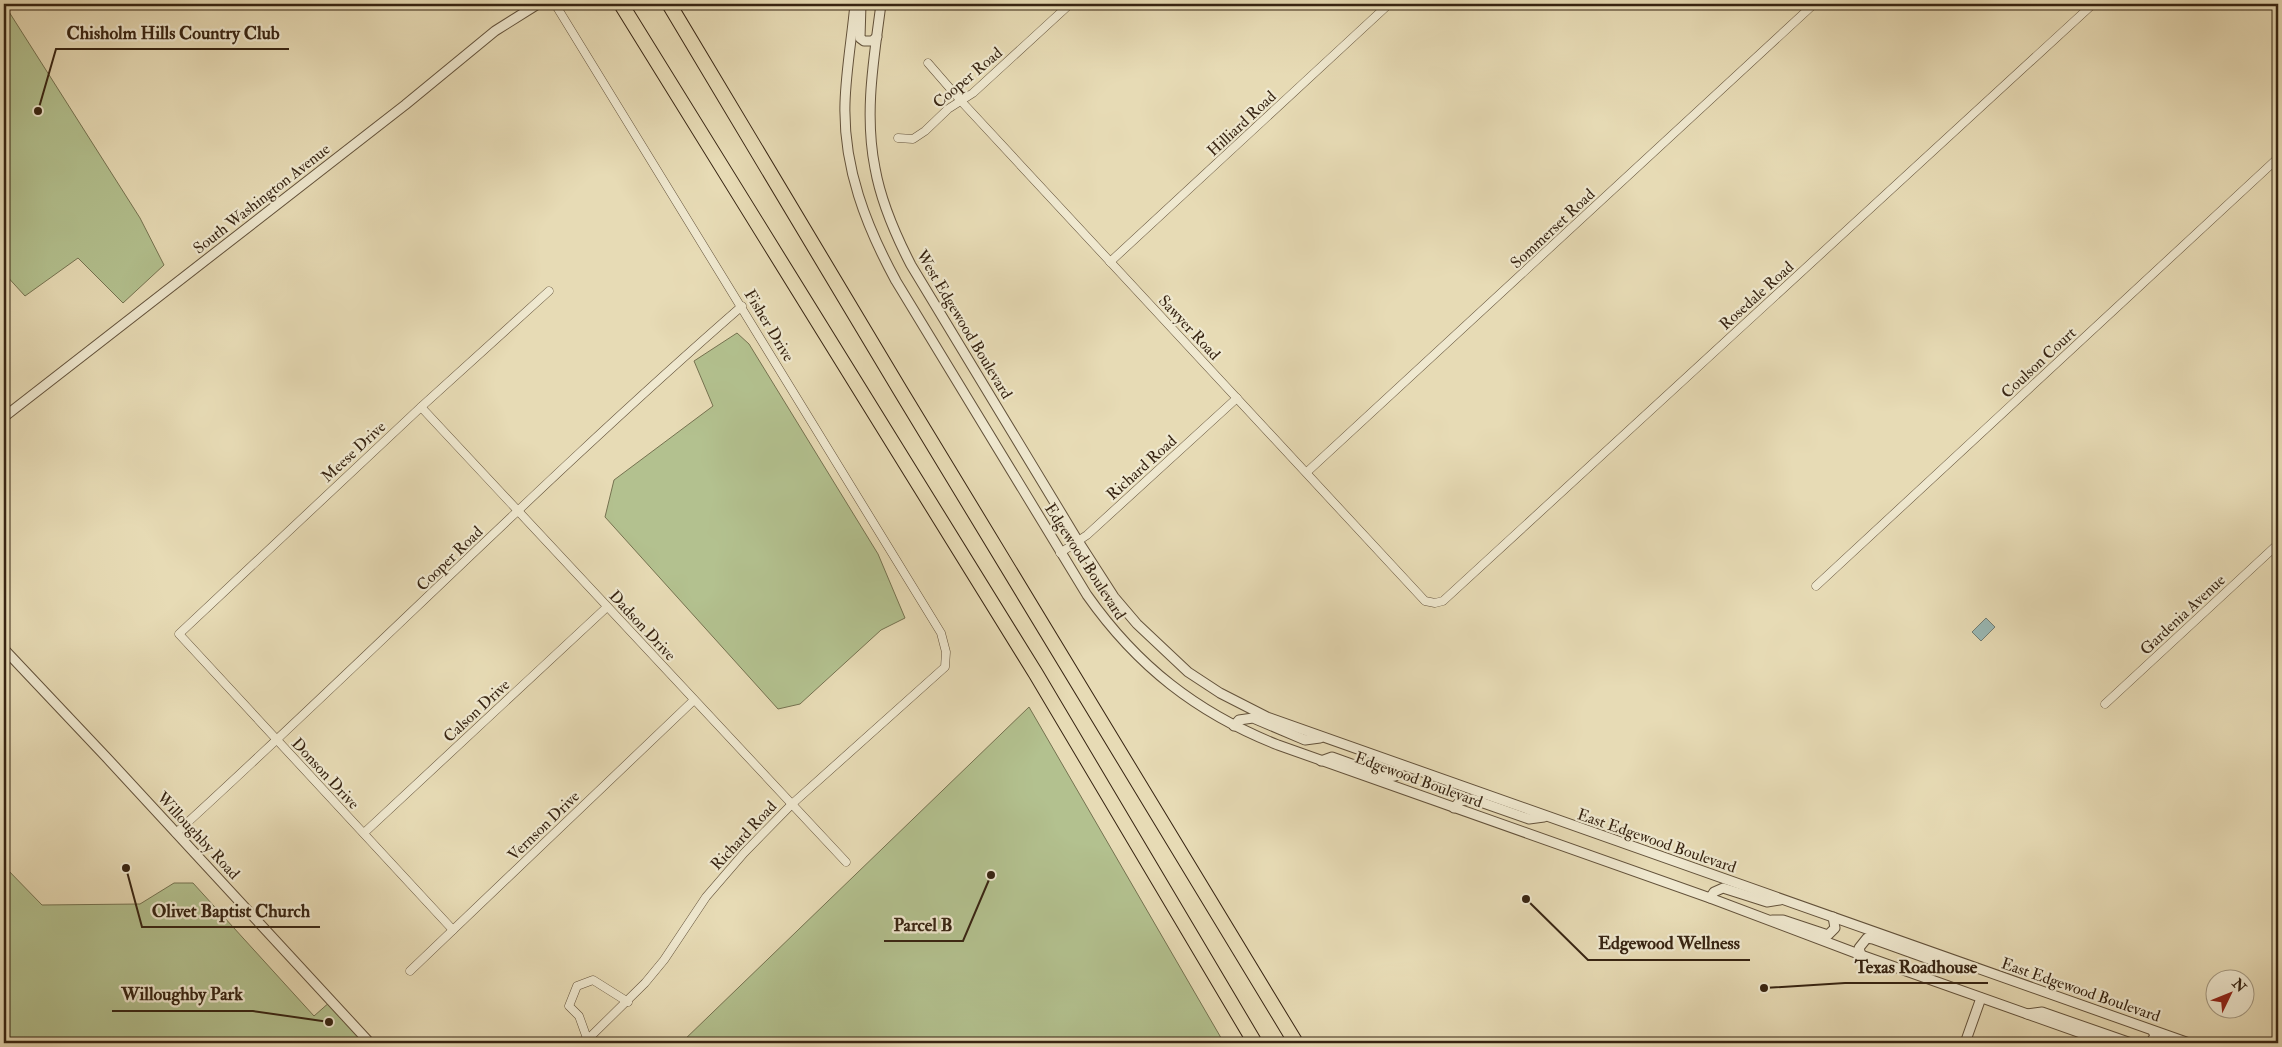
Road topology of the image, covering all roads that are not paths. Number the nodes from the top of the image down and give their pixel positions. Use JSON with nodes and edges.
{"nodes":[{"id":1,"x":538,"y":4,"type":"edge"},
{"id":2,"x":555,"y":4,"type":"edge"},
{"id":3,"x":621,"y":4,"type":"edge"},
{"id":4,"x":668,"y":4,"type":"edge"},
{"id":5,"x":854,"y":4,"type":"edge"},
{"id":6,"x":861,"y":4,"type":"edge"},
{"id":7,"x":881,"y":4,"type":"edge"},
{"id":8,"x":1070,"y":4,"type":"edge"},
{"id":9,"x":1389,"y":4,"type":"edge"},
{"id":10,"x":1814,"y":4,"type":"edge"},
{"id":11,"x":2093,"y":4,"type":"edge"},
{"id":12,"x":877,"y":37,"type":"junction"},
{"id":13,"x":928,"y":63,"type":"dead end"},
{"id":14,"x":961,"y":101,"type":"junction"},
{"id":15,"x":898,"y":138,"type":"dead end"},
{"id":16,"x":2278,"y":158,"type":"edge"},
{"id":17,"x":1110,"y":262,"type":"junction"},
{"id":18,"x":549,"y":291,"type":"dead end"},
{"id":19,"x":742,"y":306,"type":"junction"},
{"id":20,"x":1238,"y":398,"type":"junction"},
{"id":21,"x":421,"y":406,"type":"junction"},
{"id":22,"x":4,"y":418,"type":"edge"},
{"id":23,"x":1307,"y":472,"type":"junction"},
{"id":24,"x":519,"y":511,"type":"junction"},
{"id":25,"x":1078,"y":541,"type":"junction"},
{"id":26,"x":2278,"y":544,"type":"edge"},
{"id":27,"x":1060,"y":553,"type":"junction"},
{"id":28,"x":1816,"y":586,"type":"dead end"},
{"id":29,"x":1436,"y":603,"type":"joint"},
{"id":30,"x":607,"y":606,"type":"junction"},
{"id":31,"x":1137,"y":624,"type":"joint"},
{"id":32,"x":179,"y":634,"type":"joint"},
{"id":33,"x":4,"y":649,"type":"edge"},
{"id":34,"x":945,"y":667,"type":"joint"},
{"id":35,"x":694,"y":700,"type":"junction"},
{"id":36,"x":2105,"y":704,"type":"dead end"},
{"id":37,"x":1234,"y":726,"type":"junction"},
{"id":38,"x":1322,"y":738,"type":"junction"},
{"id":39,"x":278,"y":741,"type":"junction"},
{"id":40,"x":1321,"y":761,"type":"junction"},
{"id":41,"x":1401,"y":765,"type":"junction"},
{"id":42,"x":792,"y":804,"type":"junction"},
{"id":43,"x":1454,"y":808,"type":"junction"},
{"id":44,"x":1544,"y":816,"type":"junction"},
{"id":45,"x":176,"y":833,"type":"junction"},
{"id":46,"x":364,"y":833,"type":"junction"},
{"id":47,"x":846,"y":862,"type":"dead end"},
{"id":48,"x":1710,"y":898,"type":"junction"},
{"id":49,"x":1782,"y":900,"type":"junction"},
{"id":50,"x":1832,"y":917,"type":"junction"},
{"id":51,"x":1765,"y":920,"type":"junction"},
{"id":52,"x":453,"y":930,"type":"junction"},
{"id":53,"x":1861,"y":955,"type":"junction"},
{"id":54,"x":1970,"y":966,"type":"junction"},
{"id":55,"x":410,"y":971,"type":"dead end"},
{"id":56,"x":1981,"y":998,"type":"junction"},
{"id":57,"x":628,"y":1002,"type":"junction"},
{"id":58,"x":2026,"y":1014,"type":"junction"},
{"id":59,"x":2153,"y":1031,"type":"junction"},
{"id":60,"x":586,"y":1042,"type":"edge"},
{"id":61,"x":370,"y":1043,"type":"edge"},
{"id":62,"x":1256,"y":1043,"type":"edge"},
{"id":63,"x":1296,"y":1043,"type":"edge"},
{"id":64,"x":1965,"y":1043,"type":"edge"},
{"id":65,"x":2109,"y":1043,"type":"edge"},
{"id":66,"x":2131,"y":1043,"type":"edge"},
{"id":67,"x":2150,"y":1043,"type":"edge"},
{"id":68,"x":2189,"y":1043,"type":"edge"}],
"edges":[{"from":1,"to":22,"type":"street","name":"South Washington Avenue"},
{"from":2,"to":19,"type":"street","name":"Fisher Drive"},
{"from":3,"to":62,"type":"highway"},
{"from":4,"to":63,"type":"highway"},
{"from":5,"to":27,"type":"street","name":"Edgewood Boulevard"},
{"from":6,"to":12,"type":"street"},
{"from":7,"to":12,"type":"street","name":"West Edgewood Boulevard"},
{"from":8,"to":14,"type":"street","name":"Cooper Road"},
{"from":9,"to":17,"type":"street","name":"Hilliard Road"},
{"from":10,"to":23,"type":"street","name":"Sommerset Road"},
{"from":11,"to":29,"type":"street","name":"Rosedale Road"},
{"from":12,"to":25,"type":"street","name":"West Edgewood Boulevard"},
{"from":13,"to":14,"type":"street","name":"Sawyer Road"},
{"from":14,"to":15,"type":"street","name":"Cooper Road"},
{"from":14,"to":17,"type":"street","name":"Sawyer Road"},
{"from":16,"to":28,"type":"street","name":"Coulson Court"},
{"from":17,"to":20,"type":"street","name":"Sawyer Road"},
{"from":18,"to":21,"type":"street","name":"Meese Drive"},
{"from":19,"to":24,"type":"street","name":"Cooper Road"},
{"from":19,"to":34,"type":"street","name":"Fisher Drive"},
{"from":20,"to":23,"type":"street","name":"Sawyer Road"},
{"from":20,"to":25,"type":"street","name":"Richard Road"},
{"from":21,"to":24,"type":"street","name":"Dadson Drive"},
{"from":21,"to":32,"type":"street","name":"Meese Drive"},
{"from":23,"to":29,"type":"street","name":"Sawyer Road"},
{"from":24,"to":30,"type":"street","name":"Dadson Drive"},
{"from":24,"to":39,"type":"street","name":"Cooper Road"},
{"from":25,"to":27,"type":"street","name":"Richard Road"},
{"from":25,"to":31,"type":"street","name":"West Edgewood Boulevard"},
{"from":26,"to":36,"type":"street","name":"Gardenia Avenue"},
{"from":27,"to":37,"type":"street","name":"Edgewood Boulevard"},
{"from":30,"to":35,"type":"street","name":"Dadson Drive"},
{"from":30,"to":46,"type":"street","name":"Calson Drive"},
{"from":31,"to":38,"type":"street","name":"East Edgewood Boulevard"},
{"from":32,"to":39,"type":"street","name":"Donson Drive"},
{"from":33,"to":45,"type":"street","name":"Willoughby Road"},
{"from":34,"to":42,"type":"street","name":"Richard Road"},
{"from":35,"to":42,"type":"street","name":"Dadson Drive"},
{"from":35,"to":52,"type":"street","name":"Vernson Drive"},
{"from":37,"to":38,"type":"street"},
{"from":37,"to":40,"type":"street","name":"Edgewood Boulevard"},
{"from":38,"to":41,"type":"street","name":"East Edgewood Boulevard"},
{"from":39,"to":45,"type":"street","name":"Cooper Road"},
{"from":39,"to":46,"type":"street","name":"Donson Drive"},
{"from":40,"to":41,"type":"street"},
{"from":40,"to":43,"type":"street","name":"Edgewood Boulevard"},
{"from":41,"to":44,"type":"street","name":"East Edgewood Boulevard"},
{"from":42,"to":47,"type":"street","name":"Dadson Drive"},
{"from":42,"to":57,"type":"street","name":"Richard Road"},
{"from":43,"to":44,"type":"street"},
{"from":43,"to":48,"type":"street","name":"Edgewood Boulevard"},
{"from":44,"to":49,"type":"street","name":"East Edgewood Boulevard"},
{"from":45,"to":61,"type":"street","name":"Willoughby Road"},
{"from":46,"to":52,"type":"street","name":"Donson Drive"},
{"from":48,"to":49,"type":"street"},
{"from":48,"to":51,"type":"street","name":"Edgewood Boulevard"},
{"from":49,"to":50,"type":"street","name":"East Edgewood Boulevard"},
{"from":50,"to":51,"type":"street"},
{"from":50,"to":54,"type":"street","name":"East Edgewood Boulevard"},
{"from":51,"to":53,"type":"street","name":"Edgewood Boulevard"},
{"from":52,"to":55,"type":"street","name":"Vernson Drive"},
{"from":53,"to":54,"type":"street"},
{"from":53,"to":56,"type":"street"},
{"from":54,"to":59,"type":"street","name":"East Edgewood Boulevard"},
{"from":56,"to":58,"type":"street"},
{"from":56,"to":64,"type":"street"},
{"from":57,"to":60,"type":"street","name":"Richard Road"},
{"from":57,"to":60,"type":"street"},
{"from":58,"to":65,"type":"street"},
{"from":58,"to":66,"type":"street"},
{"from":59,"to":67,"type":"street"},
{"from":59,"to":68,"type":"street","name":"East Edgewood Boulevard"}]}
